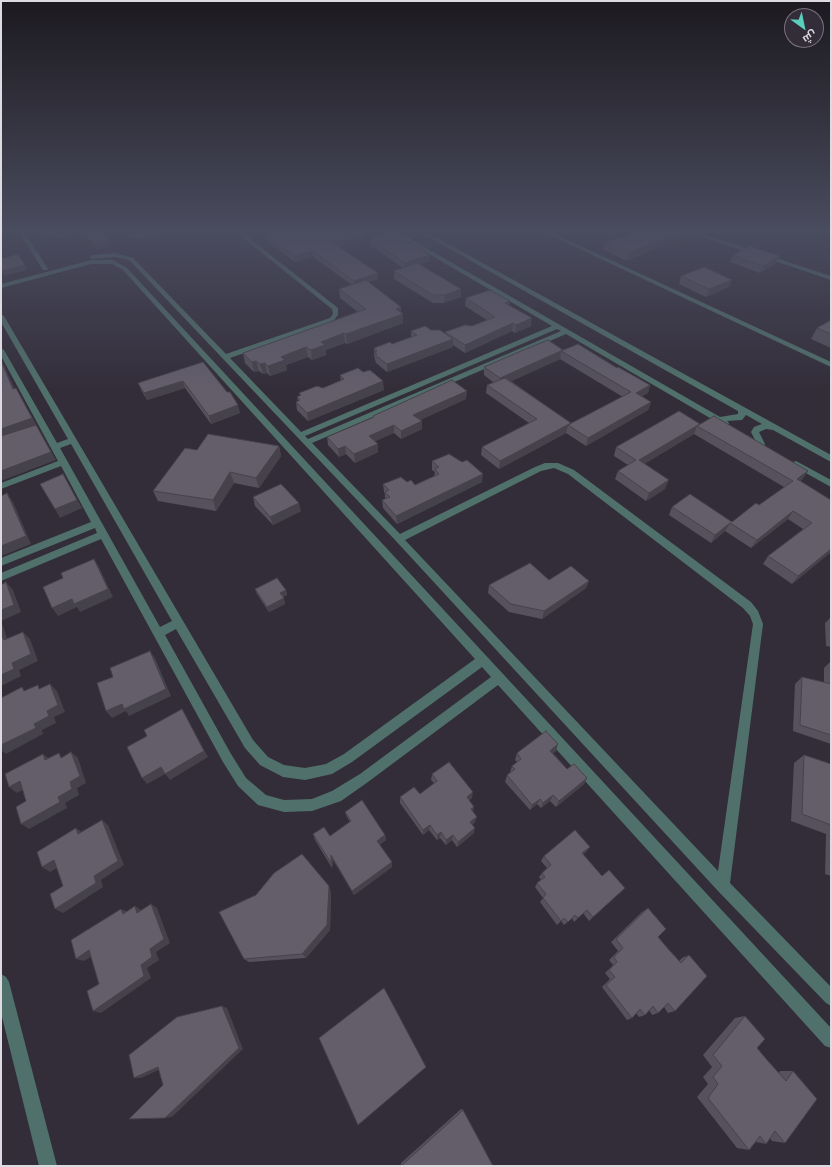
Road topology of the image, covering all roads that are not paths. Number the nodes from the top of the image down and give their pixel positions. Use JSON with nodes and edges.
{"nodes":[{"id":1,"x":137,"y":284,"type":"edge"},
{"id":2,"x":155,"y":284,"type":"edge"},
{"id":3,"x":305,"y":284,"type":"edge"},
{"id":4,"x":486,"y":284,"type":"edge"},
{"id":5,"x":517,"y":284,"type":"edge"},
{"id":6,"x":659,"y":284,"type":"edge"},
{"id":7,"x":1,"y":316,"type":"edge"},
{"id":8,"x":557,"y":326,"type":"junction"},
{"id":9,"x":566,"y":331,"type":"junction"},
{"id":10,"x":1,"y":350,"type":"edge"},
{"id":11,"x":225,"y":357,"type":"junction"},
{"id":12,"x":831,"y":365,"type":"edge"},
{"id":13,"x":742,"y":409,"type":"junction"},
{"id":14,"x":718,"y":419,"type":"junction"},
{"id":15,"x":731,"y":426,"type":"edge"},
{"id":16,"x":777,"y":429,"type":"junction"},
{"id":17,"x":749,"y":437,"type":"edge"},
{"id":18,"x":73,"y":440,"type":"junction"},
{"id":19,"x":302,"y":440,"type":"junction"},
{"id":20,"x":55,"y":447,"type":"junction"},
{"id":21,"x":786,"y":459,"type":"edge"},
{"id":22,"x":831,"y":459,"type":"edge"},
{"id":23,"x":63,"y":462,"type":"junction"},
{"id":24,"x":831,"y":484,"type":"edge"},
{"id":25,"x":1,"y":486,"type":"edge"},
{"id":26,"x":97,"y":523,"type":"junction"},
{"id":27,"x":103,"y":534,"type":"junction"},
{"id":28,"x":399,"y":539,"type":"junction"},
{"id":29,"x":1,"y":562,"type":"edge"},
{"id":30,"x":1,"y":577,"type":"edge"},
{"id":31,"x":179,"y":622,"type":"junction"},
{"id":32,"x":158,"y":634,"type":"junction"},
{"id":33,"x":483,"y":660,"type":"junction"},
{"id":34,"x":499,"y":678,"type":"junction"},
{"id":35,"x":723,"y":886,"type":"junction"},
{"id":36,"x":1,"y":982,"type":"edge"},
{"id":37,"x":831,"y":998,"type":"edge"},
{"id":38,"x":831,"y":1040,"type":"edge"},
{"id":39,"x":48,"y":1166,"type":"edge"}],
"edges":[{"from":1,"to":33,"type":"street"},
{"from":2,"to":11,"type":"street"},
{"from":3,"to":11,"type":"street"},
{"from":4,"to":8,"type":"street"},
{"from":5,"to":13,"type":"street"},
{"from":6,"to":12,"type":"street"},
{"from":7,"to":18,"type":"street"},
{"from":8,"to":9,"type":"street"},
{"from":8,"to":19,"type":"street"},
{"from":9,"to":14,"type":"street"},
{"from":9,"to":19,"type":"street"},
{"from":10,"to":20,"type":"street"},
{"from":11,"to":19,"type":"street"},
{"from":13,"to":14,"type":"street"},
{"from":13,"to":16,"type":"street"},
{"from":14,"to":15,"type":"street"},
{"from":16,"to":17,"type":"street"},
{"from":16,"to":22,"type":"street"},
{"from":18,"to":20,"type":"street"},
{"from":18,"to":31,"type":"street"},
{"from":19,"to":28,"type":"street"},
{"from":20,"to":23,"type":"street"},
{"from":21,"to":24,"type":"street"},
{"from":23,"to":25,"type":"street"},
{"from":23,"to":26,"type":"street"},
{"from":26,"to":27,"type":"street"},
{"from":26,"to":29,"type":"street"},
{"from":27,"to":30,"type":"street"},
{"from":27,"to":32,"type":"street"},
{"from":28,"to":35,"type":"street"},
{"from":28,"to":35,"type":"street"},
{"from":31,"to":32,"type":"street"},
{"from":31,"to":33,"type":"street"},
{"from":32,"to":34,"type":"street"},
{"from":33,"to":34,"type":"street"},
{"from":34,"to":38,"type":"street"},
{"from":35,"to":37,"type":"street"},
{"from":36,"to":39,"type":"street"}]}
